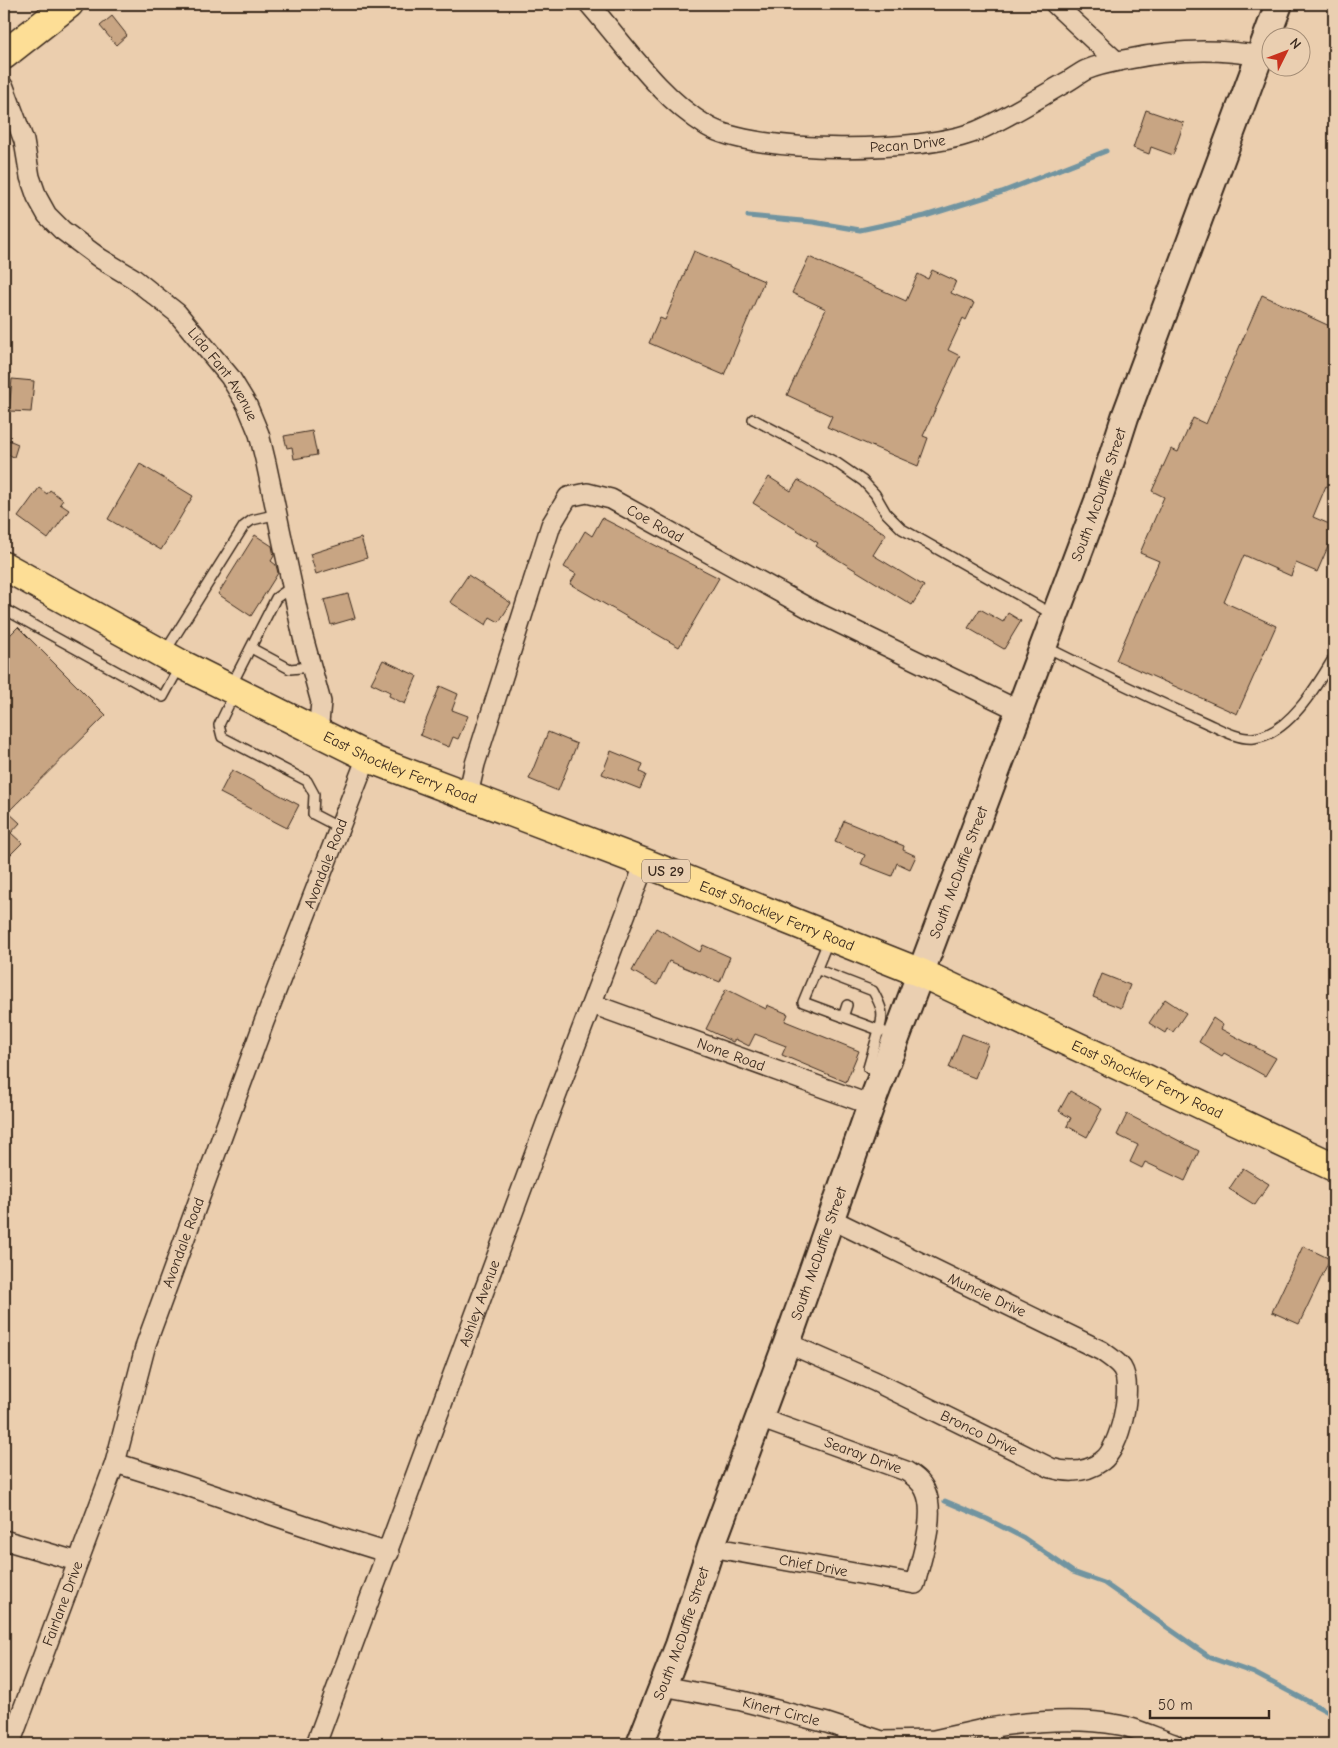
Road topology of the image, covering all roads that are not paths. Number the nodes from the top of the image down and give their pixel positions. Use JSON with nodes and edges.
{"nodes":[{"id":1,"x":69,"y":4,"type":"edge"},
{"id":2,"x":590,"y":4,"type":"edge"},
{"id":3,"x":1055,"y":4,"type":"edge"},
{"id":4,"x":1279,"y":4,"type":"edge"},
{"id":5,"x":1270,"y":28,"type":"edge"},
{"id":6,"x":4,"y":55,"type":"edge"},
{"id":7,"x":1260,"y":56,"type":"joint"},
{"id":8,"x":1116,"y":61,"type":"junction"},
{"id":9,"x":4,"y":87,"type":"edge"},
{"id":10,"x":753,"y":420,"type":"dead end"},
{"id":11,"x":278,"y":514,"type":"junction"},
{"id":12,"x":4,"y":566,"type":"edge"},
{"id":13,"x":293,"y":586,"type":"junction"},
{"id":14,"x":4,"y":609,"type":"edge"},
{"id":15,"x":1055,"y":615,"type":"junction"},
{"id":16,"x":1043,"y":646,"type":"junction"},
{"id":17,"x":251,"y":648,"type":"junction"},
{"id":18,"x":1334,"y":656,"type":"edge"},
{"id":19,"x":172,"y":659,"type":"junction"},
{"id":20,"x":311,"y":667,"type":"junction"},
{"id":21,"x":233,"y":690,"type":"junction"},
{"id":22,"x":1020,"y":712,"type":"junction"},
{"id":23,"x":318,"y":734,"type":"junction"},
{"id":24,"x":368,"y":757,"type":"junction"},
{"id":25,"x":468,"y":795,"type":"junction"},
{"id":26,"x":340,"y":828,"type":"junction"},
{"id":27,"x":645,"y":863,"type":"junction"},
{"id":28,"x":830,"y":936,"type":"junction"},
{"id":29,"x":816,"y":969,"type":"junction"},
{"id":30,"x":921,"y":973,"type":"junction"},
{"id":31,"x":592,"y":1004,"type":"junction"},
{"id":32,"x":847,"y":1005,"type":"dead end"},
{"id":33,"x":842,"y":1017,"type":"junction"},
{"id":34,"x":888,"y":1033,"type":"junction"},
{"id":35,"x":871,"y":1104,"type":"junction"},
{"id":36,"x":1334,"y":1166,"type":"edge"},
{"id":37,"x":831,"y":1220,"type":"junction"},
{"id":38,"x":787,"y":1343,"type":"junction"},
{"id":39,"x":1127,"y":1388,"type":"joint"},
{"id":40,"x":759,"y":1418,"type":"junction"},
{"id":41,"x":115,"y":1463,"type":"junction"},
{"id":42,"x":4,"y":1540,"type":"edge"},
{"id":43,"x":711,"y":1548,"type":"junction"},
{"id":44,"x":389,"y":1553,"type":"junction"},
{"id":45,"x":76,"y":1561,"type":"junction"},
{"id":46,"x":915,"y":1584,"type":"joint"},
{"id":47,"x":663,"y":1686,"type":"junction"},
{"id":48,"x":990,"y":1736,"type":"edge"},
{"id":49,"x":10,"y":1744,"type":"edge"},
{"id":50,"x":316,"y":1744,"type":"edge"},
{"id":51,"x":640,"y":1744,"type":"edge"},
{"id":52,"x":1174,"y":1744,"type":"edge"}],
"edges":[{"from":1,"to":6,"type":"main road"},
{"from":2,"to":8,"type":"street","name":"Pecan Drive"},
{"from":3,"to":8,"type":"street"},
{"from":4,"to":5,"type":"street","name":"South McDuffie Street"},
{"from":7,"to":8,"type":"street","name":"Pecan Drive"},
{"from":7,"to":15,"type":"street","name":"South McDuffie Street"},
{"from":9,"to":11,"type":"street","name":"Lida Fant Avenue"},
{"from":10,"to":15,"type":"lane"},
{"from":11,"to":13,"type":"street","name":"Lida Fant Avenue"},
{"from":11,"to":19,"type":"lane"},
{"from":12,"to":19,"type":"main road","name":"East Shockley Ferry Road","number":"US 29"},
{"from":13,"to":17,"type":"lane"},
{"from":13,"to":20,"type":"street","name":"Lida Fant Avenue"},
{"from":14,"to":19,"type":"lane"},
{"from":15,"to":16,"type":"street","name":"South McDuffie Street"},
{"from":16,"to":18,"type":"lane"},
{"from":16,"to":22,"type":"street","name":"South McDuffie Street"},
{"from":17,"to":20,"type":"lane"},
{"from":17,"to":21,"type":"lane"},
{"from":19,"to":21,"type":"main road","name":"East Shockley Ferry Road","number":"US 29"},
{"from":20,"to":23,"type":"street","name":"Lida Fant Avenue"},
{"from":21,"to":23,"type":"main road","name":"East Shockley Ferry Road","number":"US 29"},
{"from":21,"to":26,"type":"lane"},
{"from":22,"to":25,"type":"street","name":"Coe Road"},
{"from":22,"to":30,"type":"street","name":"South McDuffie Street"},
{"from":23,"to":24,"type":"main road","name":"East Shockley Ferry Road","number":"US 29"},
{"from":24,"to":25,"type":"main road","name":"East Shockley Ferry Road","number":"US 29"},
{"from":24,"to":26,"type":"street","name":"Avondale Road"},
{"from":25,"to":27,"type":"main road","name":"East Shockley Ferry Road","number":"US 29"},
{"from":26,"to":41,"type":"street","name":"Avondale Road"},
{"from":27,"to":28,"type":"main road","name":"East Shockley Ferry Road","number":"US 29"},
{"from":27,"to":31,"type":"street","name":"Ashley Avenue"},
{"from":28,"to":29,"type":"lane"},
{"from":28,"to":30,"type":"main road","name":"East Shockley Ferry Road","number":"US 29"},
{"from":29,"to":33,"type":"lane"},
{"from":29,"to":34,"type":"lane"},
{"from":30,"to":34,"type":"street","name":"South McDuffie Street"},
{"from":30,"to":36,"type":"main road","name":"East Shockley Ferry Road","number":"US 29"},
{"from":31,"to":35,"type":"street","name":"None Road"},
{"from":31,"to":44,"type":"street","name":"Ashley Avenue"},
{"from":32,"to":33,"type":"lane"},
{"from":33,"to":34,"type":"lane"},
{"from":34,"to":35,"type":"street","name":"South McDuffie Street"},
{"from":35,"to":37,"type":"street","name":"South McDuffie Street"},
{"from":37,"to":38,"type":"street","name":"South McDuffie Street"},
{"from":37,"to":39,"type":"street","name":"Muncie Drive"},
{"from":38,"to":39,"type":"street","name":"Bronco Drive"},
{"from":38,"to":40,"type":"street","name":"South McDuffie Street"},
{"from":40,"to":43,"type":"street","name":"South McDuffie Street"},
{"from":40,"to":46,"type":"street","name":"Searay Drive"},
{"from":41,"to":44,"type":"street"},
{"from":41,"to":45,"type":"street","name":"Fairlane Drive"},
{"from":42,"to":45,"type":"street"},
{"from":43,"to":46,"type":"street","name":"Chief Drive"},
{"from":43,"to":47,"type":"street","name":"South McDuffie Street"},
{"from":44,"to":50,"type":"street","name":"Ashley Avenue"},
{"from":45,"to":49,"type":"street","name":"Fairlane Drive"},
{"from":47,"to":48,"type":"street","name":"Kinert Circle"},
{"from":47,"to":51,"type":"street","name":"South McDuffie Street"},
{"from":48,"to":52,"type":"street","name":"Kinert Circle"}]}
